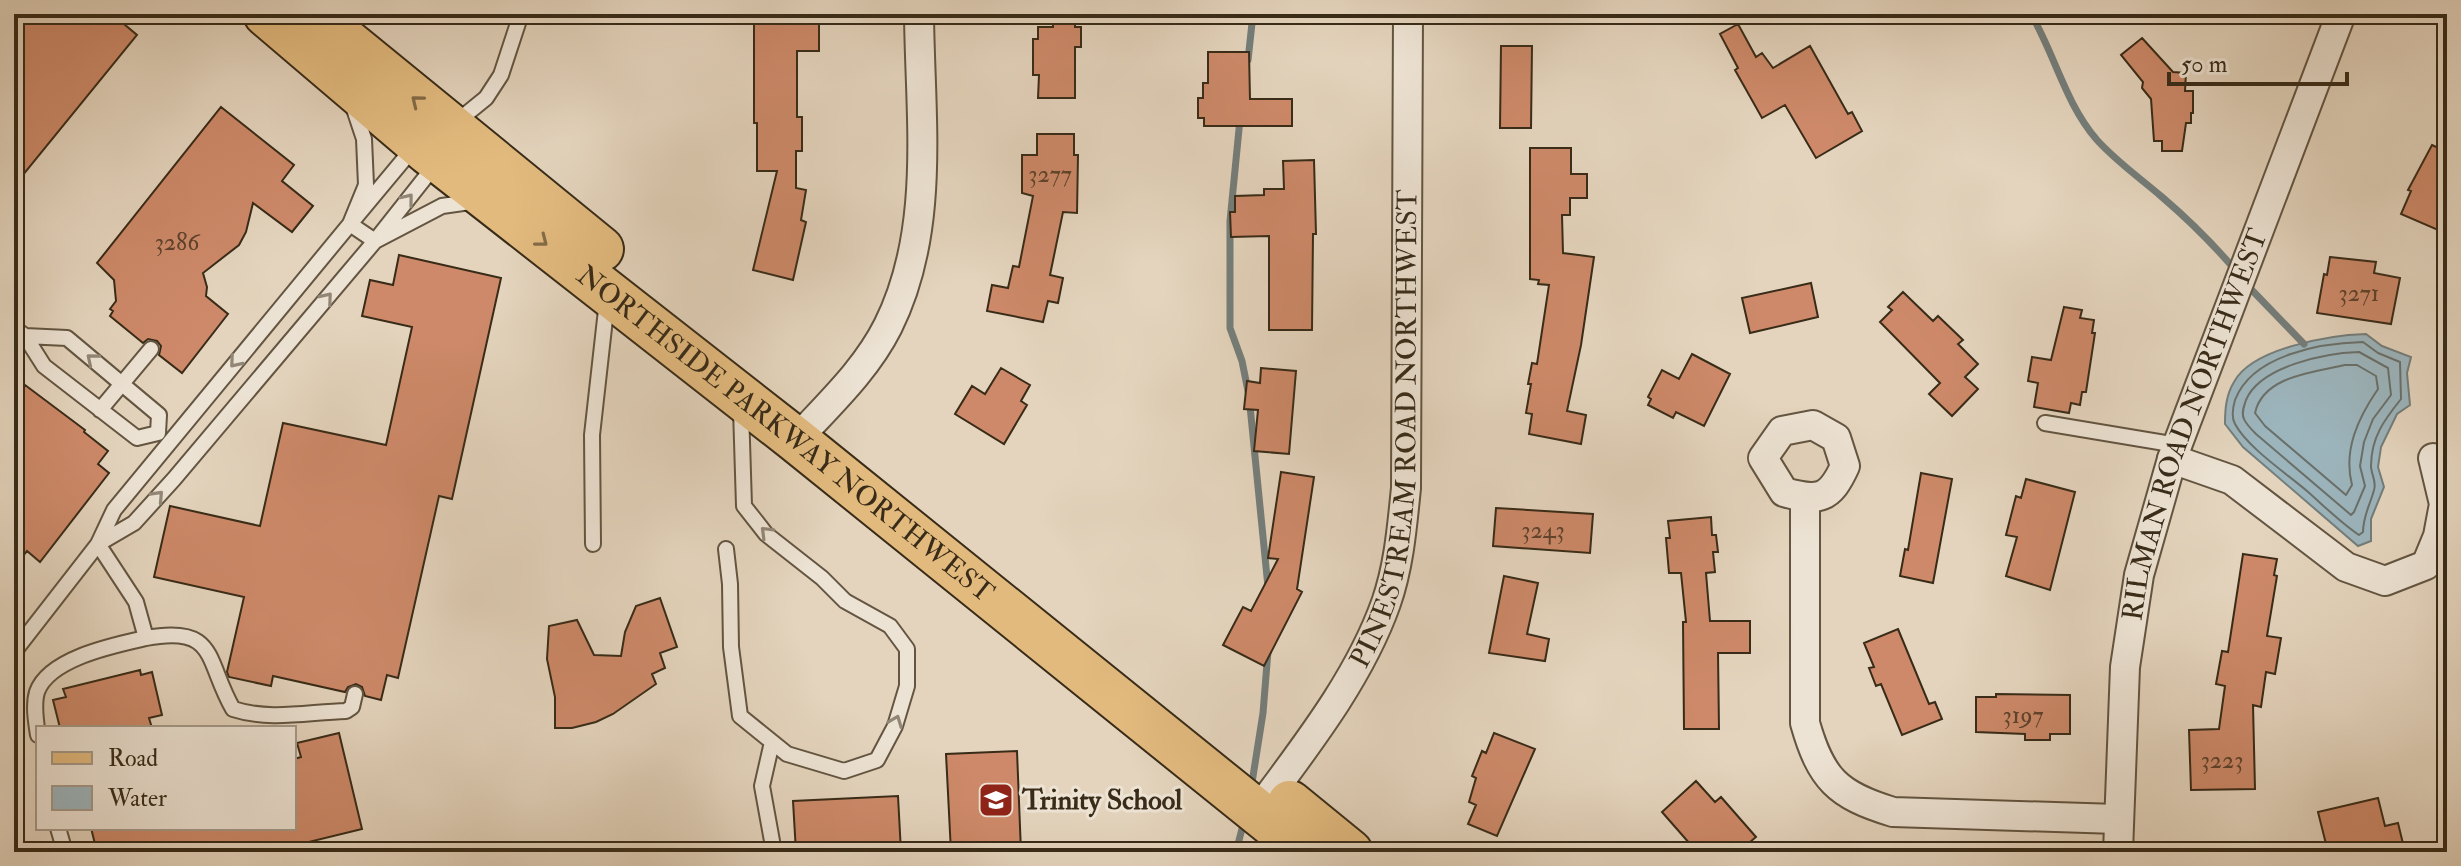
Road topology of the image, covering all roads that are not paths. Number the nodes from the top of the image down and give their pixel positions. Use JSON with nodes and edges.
{"nodes":[{"id":1,"x":266,"y":14,"type":"edge"},
{"id":2,"x":312,"y":14,"type":"edge"},
{"id":3,"x":521,"y":14,"type":"edge"},
{"id":4,"x":919,"y":14,"type":"edge"},
{"id":5,"x":1408,"y":14,"type":"edge"},
{"id":6,"x":2341,"y":14,"type":"edge"},
{"id":7,"x":344,"y":80,"type":"junction"},
{"id":8,"x":439,"y":140,"type":"junction"},
{"id":9,"x":489,"y":200,"type":"junction"},
{"id":10,"x":350,"y":224,"type":"junction"},
{"id":11,"x":375,"y":241,"type":"junction"},
{"id":12,"x":608,"y":292,"type":"junction"},
{"id":13,"x":19,"y":332,"type":"edge"},
{"id":14,"x":151,"y":349,"type":"dead end"},
{"id":15,"x":122,"y":384,"type":"junction"},
{"id":16,"x":740,"y":396,"type":"junction"},
{"id":17,"x":100,"y":410,"type":"junction"},
{"id":18,"x":2045,"y":423,"type":"dead end"},
{"id":19,"x":806,"y":430,"type":"junction"},
{"id":20,"x":164,"y":438,"type":"junction"},
{"id":21,"x":2175,"y":452,"type":"junction"},
{"id":22,"x":2433,"y":458,"type":"dead end"},
{"id":23,"x":191,"y":460,"type":"junction"},
{"id":24,"x":1805,"y":499,"type":"dead end"},
{"id":25,"x":98,"y":544,"type":"junction"},
{"id":26,"x":593,"y":544,"type":"dead end"},
{"id":27,"x":726,"y":549,"type":"dead end"},
{"id":28,"x":146,"y":638,"type":"junction"},
{"id":29,"x":14,"y":652,"type":"edge"},
{"id":30,"x":355,"y":694,"type":"dead end"},
{"id":31,"x":37,"y":726,"type":"edge"},
{"id":32,"x":772,"y":742,"type":"junction"},
{"id":33,"x":1265,"y":801,"type":"junction"},
{"id":34,"x":2117,"y":819,"type":"junction"},
{"id":35,"x":59,"y":830,"type":"edge"},
{"id":36,"x":65,"y":852,"type":"edge"},
{"id":37,"x":774,"y":852,"type":"edge"},
{"id":38,"x":1307,"y":852,"type":"edge"},
{"id":39,"x":1350,"y":852,"type":"edge"},
{"id":40,"x":2118,"y":852,"type":"edge"}],
"edges":[{"from":1,"to":7,"type":"main road","name":"NORTHSIDE PARKWAY NORTHWEST"},
{"from":8,"to":2,"type":"main road","name":"NORTHSIDE PARKWAY NORTHWEST","one_way":true},
{"from":3,"to":8,"type":"lane"},
{"from":4,"to":19,"type":"street"},
{"from":5,"to":33,"type":"street","name":"PINESTREAM ROAD NORTHWEST"},
{"from":6,"to":21,"type":"street","name":"RILMAN ROAD NORTHWEST"},
{"from":7,"to":8,"type":"main road","name":"NORTHSIDE PARKWAY NORTHWEST"},
{"from":7,"to":10,"type":"lane"},
{"from":8,"to":9,"type":"main road","name":"NORTHSIDE PARKWAY NORTHWEST"},
{"from":8,"to":10,"type":"lane"},
{"from":11,"to":8,"type":"lane","one_way":true},
{"from":8,"to":19,"type":"main road","name":"NORTHSIDE PARKWAY NORTHWEST"},
{"from":9,"to":11,"type":"lane"},
{"from":9,"to":12,"type":"main road","name":"NORTHSIDE PARKWAY NORTHWEST","one_way":true},
{"from":10,"to":11,"type":"lane"},
{"from":10,"to":20,"type":"lane","one_way":true},
{"from":23,"to":11,"type":"lane","one_way":true},
{"from":12,"to":16,"type":"main road","name":"NORTHSIDE PARKWAY NORTHWEST"},
{"from":12,"to":26,"type":"lane"},
{"from":15,"to":13,"type":"lane","one_way":true},
{"from":13,"to":17,"type":"lane"},
{"from":14,"to":15,"type":"lane"},
{"from":15,"to":17,"type":"lane"},
{"from":15,"to":20,"type":"lane"},
{"from":16,"to":19,"type":"main road","name":"NORTHSIDE PARKWAY NORTHWEST"},
{"from":32,"to":16,"type":"lane","one_way":true},
{"from":17,"to":20,"type":"lane"},
{"from":18,"to":21,"type":"lane"},
{"from":19,"to":33,"type":"main road","name":"NORTHSIDE PARKWAY NORTHWEST"},
{"from":20,"to":23,"type":"lane"},
{"from":20,"to":25,"type":"lane"},
{"from":21,"to":22,"type":"street"},
{"from":21,"to":34,"type":"street","name":"RILMAN ROAD NORTHWEST"},
{"from":25,"to":23,"type":"lane","one_way":true},
{"from":24,"to":34,"type":"street"},
{"from":25,"to":28,"type":"lane"},
{"from":25,"to":29,"type":"lane"},
{"from":27,"to":32,"type":"lane"},
{"from":28,"to":30,"type":"lane"},
{"from":28,"to":31,"type":"lane"},
{"from":32,"to":37,"type":"lane"},
{"from":33,"to":38,"type":"main road","name":"NORTHSIDE PARKWAY NORTHWEST"},
{"from":33,"to":39,"type":"main road","name":"NORTHSIDE PARKWAY NORTHWEST"},
{"from":34,"to":40,"type":"street","name":"RILMAN ROAD NORTHWEST"},
{"from":35,"to":36,"type":"lane"}]}
